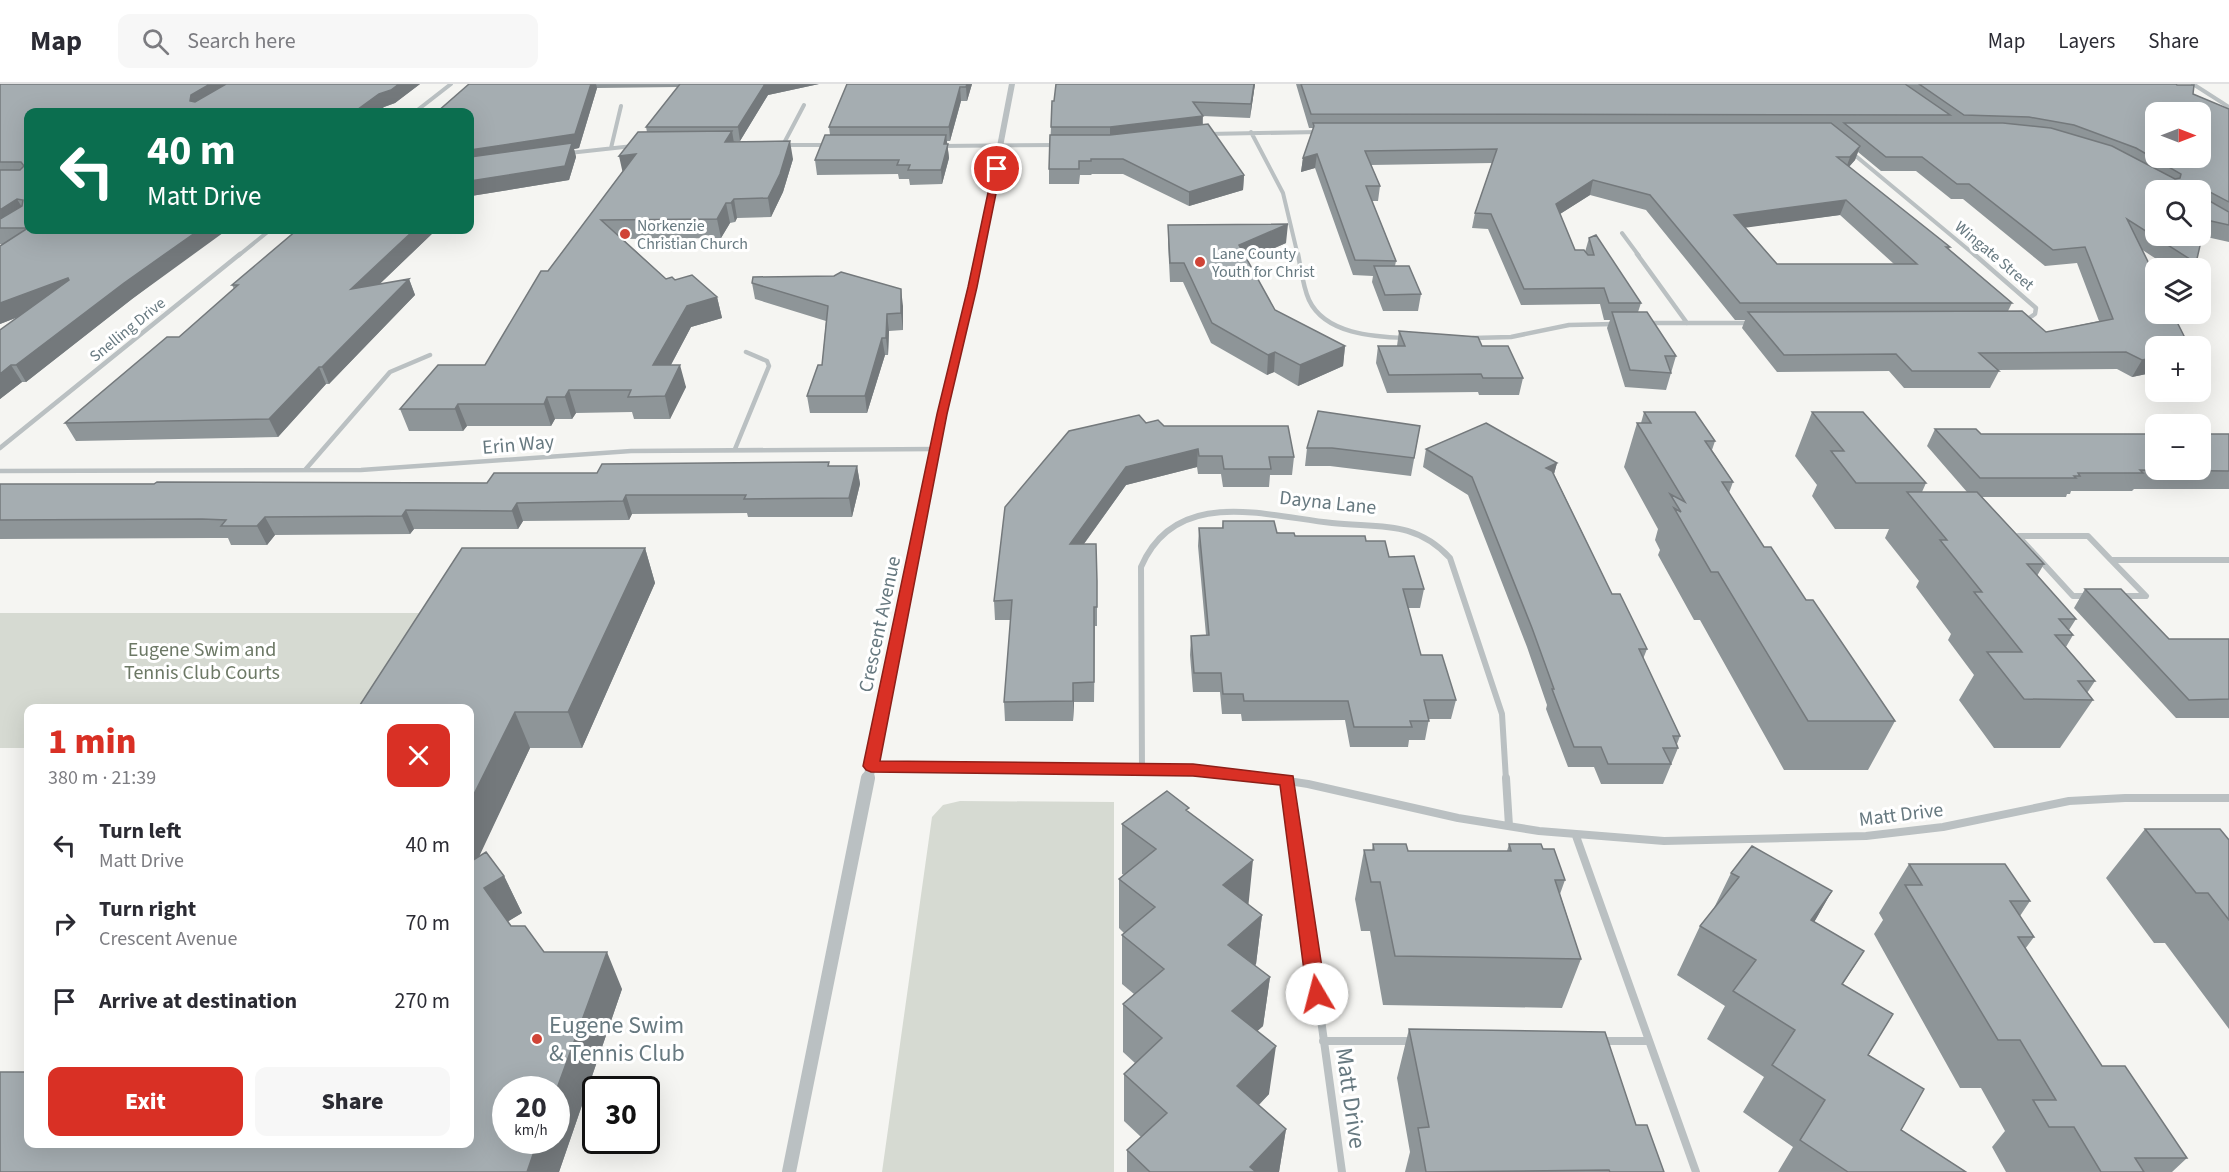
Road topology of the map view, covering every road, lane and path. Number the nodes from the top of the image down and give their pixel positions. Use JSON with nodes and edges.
{"nodes":[{"id":1,"x":451,"y":84,"type":"edge"},
{"id":2,"x":1012,"y":84,"type":"edge"},
{"id":3,"x":2193,"y":84,"type":"edge"},
{"id":4,"x":621,"y":105,"type":"dead end"},
{"id":5,"x":804,"y":105,"type":"dead end"},
{"id":6,"x":2229,"y":107,"type":"edge"},
{"id":7,"x":420,"y":108,"type":"edge"},
{"id":8,"x":1251,"y":132,"type":"junction"},
{"id":9,"x":1322,"y":132,"type":"edge"},
{"id":10,"x":1199,"y":135,"type":"edge"},
{"id":11,"x":829,"y":145,"type":"edge"},
{"id":12,"x":1066,"y":145,"type":"edge"},
{"id":13,"x":637,"y":146,"type":"edge"},
{"id":14,"x":932,"y":146,"type":"edge"},
{"id":15,"x":1001,"y":146,"type":"junction"},
{"id":16,"x":611,"y":148,"type":"junction"},
{"id":17,"x":1846,"y":148,"type":"edge"},
{"id":18,"x":563,"y":154,"type":"edge"},
{"id":19,"x":1622,"y":233,"type":"dead end"},
{"id":20,"x":265,"y":234,"type":"edge"},
{"id":21,"x":1641,"y":323,"type":"edge"},
{"id":22,"x":1687,"y":323,"type":"junction"},
{"id":23,"x":1758,"y":323,"type":"edge"},
{"id":24,"x":2014,"y":323,"type":"edge"},
{"id":25,"x":1618,"y":324,"type":"edge"},
{"id":26,"x":1413,"y":338,"type":"edge"},
{"id":27,"x":1468,"y":338,"type":"edge"},
{"id":28,"x":746,"y":352,"type":"dead end"},
{"id":29,"x":430,"y":355,"type":"dead end"},
{"id":30,"x":0,"y":448,"type":"edge"},
{"id":31,"x":735,"y":449,"type":"junction"},
{"id":32,"x":935,"y":449,"type":"junction"},
{"id":33,"x":305,"y":470,"type":"junction"},
{"id":34,"x":0,"y":471,"type":"edge"},
{"id":35,"x":2111,"y":560,"type":"junction"},
{"id":36,"x":2229,"y":560,"type":"edge"},
{"id":37,"x":2094,"y":596,"type":"edge"},
{"id":38,"x":2115,"y":596,"type":"edge"},
{"id":39,"x":871,"y":766,"type":"junction"},
{"id":40,"x":1142,"y":769,"type":"junction"},
{"id":41,"x":1288,"y":780,"type":"junction"},
{"id":42,"x":2229,"y":798,"type":"edge"},
{"id":43,"x":1509,"y":826,"type":"junction"},
{"id":44,"x":1576,"y":836,"type":"junction"},
{"id":45,"x":1323,"y":1041,"type":"junction"},
{"id":46,"x":1416,"y":1041,"type":"edge"},
{"id":47,"x":1591,"y":1041,"type":"edge"},
{"id":48,"x":1649,"y":1041,"type":"junction"},
{"id":49,"x":789,"y":1172,"type":"edge"},
{"id":50,"x":1342,"y":1172,"type":"edge"},
{"id":51,"x":1696,"y":1172,"type":"edge"}],
"edges":[{"from":1,"to":7,"type":"street"},
{"from":2,"to":15,"type":"street","name":"Crescent Avenue"},
{"from":3,"to":6,"type":"street"},
{"from":4,"to":16,"type":"street"},
{"from":5,"to":11,"type":"street"},
{"from":8,"to":9,"type":"street"},
{"from":8,"to":10,"type":"street"},
{"from":8,"to":26,"type":"street"},
{"from":12,"to":15,"type":"street"},
{"from":13,"to":16,"type":"street"},
{"from":14,"to":15,"type":"street"},
{"from":15,"to":32,"type":"street","name":"Crescent Avenue"},
{"from":16,"to":18,"type":"street"},
{"from":17,"to":24,"type":"street","name":"Wingate Street"},
{"from":19,"to":22,"type":"street"},
{"from":20,"to":30,"type":"street","name":"Snelling Drive"},
{"from":21,"to":22,"type":"street"},
{"from":22,"to":23,"type":"street"},
{"from":25,"to":27,"type":"street"},
{"from":28,"to":31,"type":"street"},
{"from":29,"to":33,"type":"street"},
{"from":31,"to":32,"type":"street","name":"Erin Way"},
{"from":31,"to":33,"type":"street","name":"Erin Way"},
{"from":32,"to":39,"type":"street","name":"Crescent Avenue"},
{"from":33,"to":34,"type":"street","name":"Erin Way"},
{"from":35,"to":36,"type":"street"},
{"from":35,"to":37,"type":"street"},
{"from":35,"to":38,"type":"street"},
{"from":39,"to":40,"type":"street","name":"Matt Drive"},
{"from":39,"to":49,"type":"street","name":"Crescent Avenue"},
{"from":40,"to":41,"type":"street","name":"Matt Drive"},
{"from":40,"to":43,"type":"street","name":"Dayna Lane"},
{"from":41,"to":43,"type":"street","name":"Matt Drive"},
{"from":41,"to":45,"type":"street","name":"Matt Drive"},
{"from":42,"to":44,"type":"street","name":"Matt Drive"},
{"from":43,"to":44,"type":"street","name":"Matt Drive"},
{"from":44,"to":48,"type":"street"},
{"from":45,"to":46,"type":"street"},
{"from":45,"to":50,"type":"street","name":"Matt Drive"},
{"from":47,"to":48,"type":"street"},
{"from":48,"to":51,"type":"street"}]}
